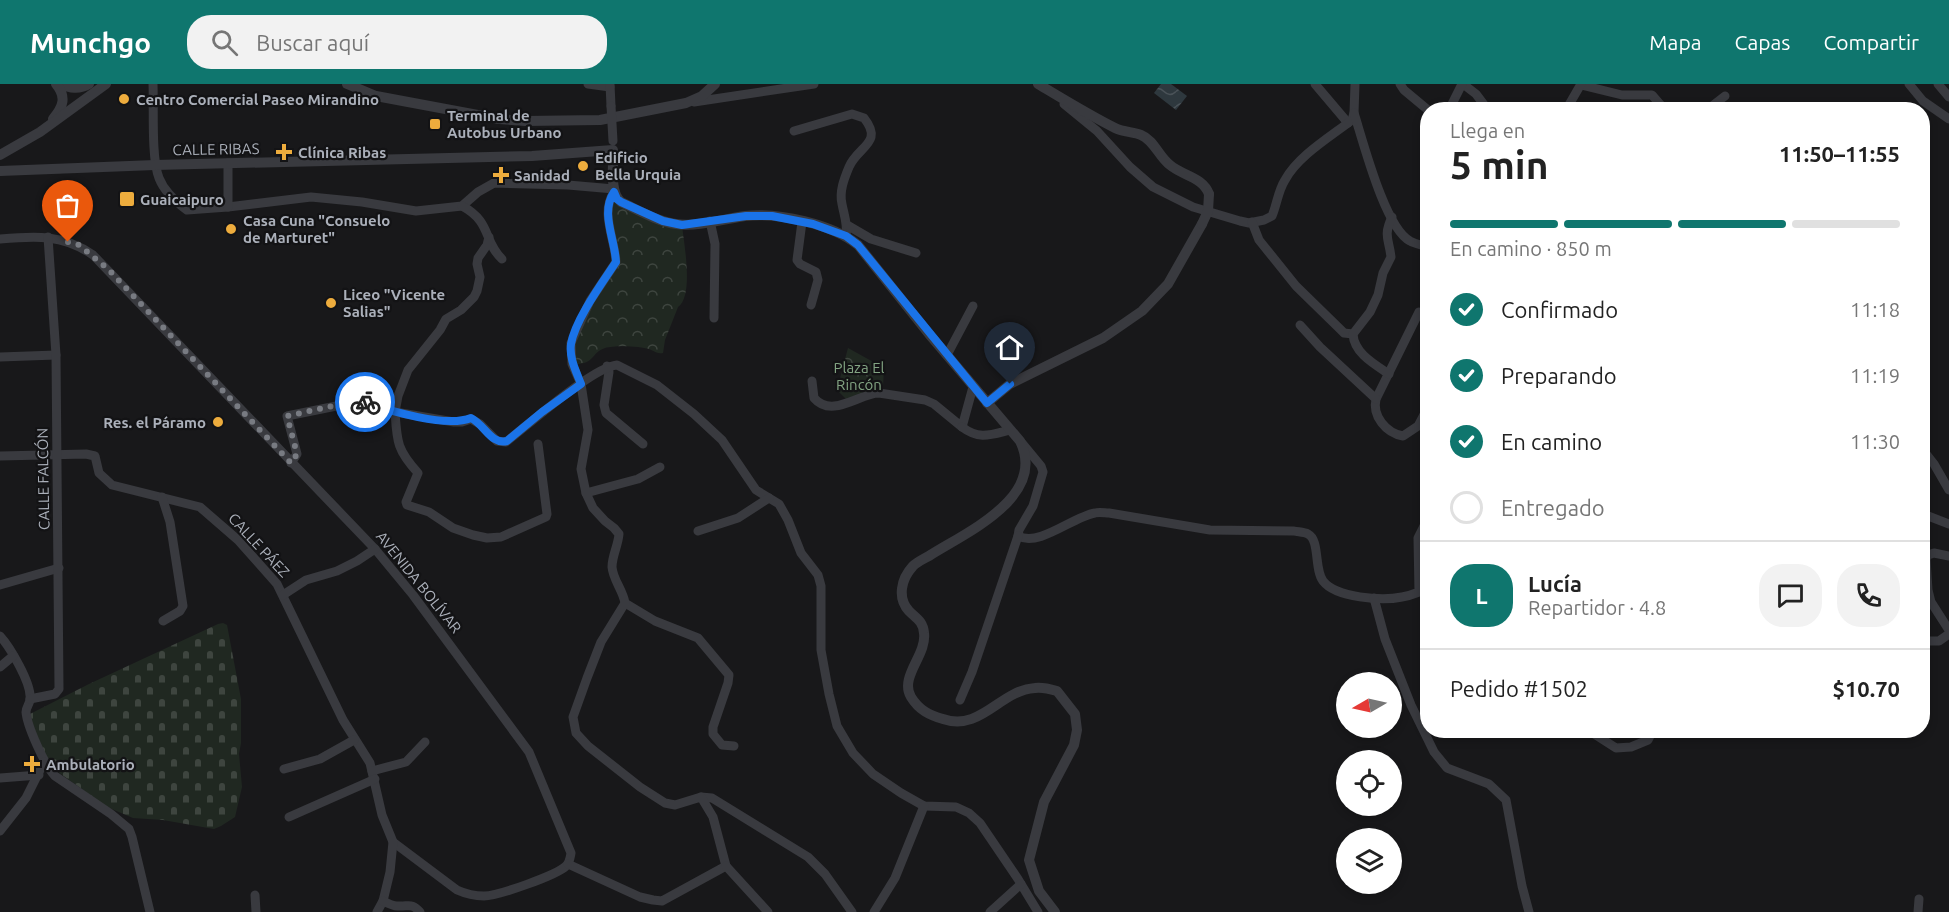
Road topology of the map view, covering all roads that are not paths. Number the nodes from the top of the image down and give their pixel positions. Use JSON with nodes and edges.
{"nodes":[{"id":1,"x":58,"y":84,"type":"edge"},
{"id":2,"x":89,"y":84,"type":"edge"},
{"id":3,"x":106,"y":84,"type":"edge"},
{"id":4,"x":153,"y":84,"type":"edge"},
{"id":5,"x":347,"y":84,"type":"edge"},
{"id":6,"x":588,"y":84,"type":"edge"},
{"id":7,"x":715,"y":84,"type":"edge"},
{"id":8,"x":814,"y":84,"type":"edge"},
{"id":9,"x":1028,"y":84,"type":"edge"},
{"id":10,"x":1038,"y":84,"type":"edge"},
{"id":11,"x":1315,"y":84,"type":"edge"},
{"id":12,"x":1355,"y":84,"type":"edge"},
{"id":13,"x":1400,"y":84,"type":"edge"},
{"id":14,"x":1463,"y":84,"type":"edge"},
{"id":15,"x":1581,"y":84,"type":"edge"},
{"id":16,"x":1909,"y":84,"type":"edge"},
{"id":17,"x":1938,"y":84,"type":"edge"},
{"id":18,"x":610,"y":86,"type":"edge"},
{"id":19,"x":1725,"y":96,"type":"dead end"},
{"id":20,"x":1949,"y":97,"type":"edge"},
{"id":21,"x":1453,"y":102,"type":"edge"},
{"id":22,"x":1482,"y":102,"type":"edge"},
{"id":23,"x":1571,"y":102,"type":"edge"},
{"id":24,"x":1658,"y":102,"type":"edge"},
{"id":25,"x":1717,"y":102,"type":"edge"},
{"id":26,"x":1924,"y":102,"type":"edge"},
{"id":27,"x":686,"y":103,"type":"junction"},
{"id":28,"x":1420,"y":103,"type":"edge"},
{"id":29,"x":1930,"y":106,"type":"edge"},
{"id":30,"x":1354,"y":113,"type":"junction"},
{"id":31,"x":1949,"y":119,"type":"edge"},
{"id":32,"x":1348,"y":123,"type":"junction"},
{"id":33,"x":1112,"y":126,"type":"junction"},
{"id":34,"x":794,"y":131,"type":"dead end"},
{"id":35,"x":40,"y":132,"type":"junction"},
{"id":36,"x":1103,"y":138,"type":"junction"},
{"id":37,"x":613,"y":146,"type":"junction"},
{"id":38,"x":0,"y":155,"type":"edge"},
{"id":39,"x":228,"y":163,"type":"junction"},
{"id":40,"x":155,"y":165,"type":"junction"},
{"id":41,"x":0,"y":171,"type":"edge"},
{"id":42,"x":614,"y":190,"type":"junction"},
{"id":43,"x":228,"y":207,"type":"junction"},
{"id":44,"x":462,"y":207,"type":"junction"},
{"id":45,"x":1392,"y":217,"type":"junction"},
{"id":46,"x":710,"y":221,"type":"junction"},
{"id":47,"x":802,"y":222,"type":"junction"},
{"id":48,"x":1252,"y":222,"type":"junction"},
{"id":49,"x":847,"y":231,"type":"junction"},
{"id":50,"x":48,"y":237,"type":"junction"},
{"id":51,"x":489,"y":237,"type":"junction"},
{"id":52,"x":0,"y":239,"type":"edge"},
{"id":53,"x":1420,"y":244,"type":"edge"},
{"id":54,"x":916,"y":254,"type":"dead end"},
{"id":55,"x":502,"y":259,"type":"dead end"},
{"id":56,"x":812,"y":305,"type":"dead end"},
{"id":57,"x":973,"y":306,"type":"dead end"},
{"id":58,"x":1419,"y":312,"type":"dead end"},
{"id":59,"x":714,"y":318,"type":"dead end"},
{"id":60,"x":1300,"y":325,"type":"dead end"},
{"id":61,"x":1353,"y":334,"type":"junction"},
{"id":62,"x":56,"y":355,"type":"junction"},
{"id":63,"x":947,"y":355,"type":"junction"},
{"id":64,"x":0,"y":357,"type":"edge"},
{"id":65,"x":608,"y":366,"type":"junction"},
{"id":66,"x":1389,"y":374,"type":"junction"},
{"id":67,"x":812,"y":381,"type":"dead end"},
{"id":68,"x":581,"y":384,"type":"junction"},
{"id":69,"x":973,"y":387,"type":"junction"},
{"id":70,"x":1376,"y":399,"type":"junction"},
{"id":71,"x":987,"y":403,"type":"junction"},
{"id":72,"x":395,"y":412,"type":"junction"},
{"id":73,"x":1420,"y":422,"type":"edge"},
{"id":74,"x":962,"y":427,"type":"junction"},
{"id":75,"x":1010,"y":430,"type":"junction"},
{"id":76,"x":1020,"y":441,"type":"junction"},
{"id":77,"x":538,"y":444,"type":"dead end"},
{"id":78,"x":643,"y":444,"type":"dead end"},
{"id":79,"x":57,"y":454,"type":"junction"},
{"id":80,"x":0,"y":456,"type":"edge"},
{"id":81,"x":1930,"y":459,"type":"edge"},
{"id":82,"x":291,"y":463,"type":"junction"},
{"id":83,"x":660,"y":466,"type":"dead end"},
{"id":84,"x":1949,"y":490,"type":"edge"},
{"id":85,"x":586,"y":493,"type":"junction"},
{"id":86,"x":162,"y":497,"type":"junction"},
{"id":87,"x":769,"y":498,"type":"junction"},
{"id":88,"x":1930,"y":517,"type":"edge"},
{"id":89,"x":1949,"y":524,"type":"edge"},
{"id":90,"x":698,"y":531,"type":"dead end"},
{"id":91,"x":1420,"y":534,"type":"edge"},
{"id":92,"x":1018,"y":536,"type":"junction"},
{"id":93,"x":375,"y":549,"type":"junction"},
{"id":94,"x":1930,"y":554,"type":"edge"},
{"id":95,"x":1949,"y":556,"type":"edge"},
{"id":96,"x":59,"y":568,"type":"junction"},
{"id":97,"x":0,"y":585,"type":"edge"},
{"id":98,"x":1419,"y":592,"type":"joint"},
{"id":99,"x":283,"y":595,"type":"junction"},
{"id":100,"x":1374,"y":598,"type":"junction"},
{"id":101,"x":1930,"y":598,"type":"edge"},
{"id":102,"x":625,"y":603,"type":"junction"},
{"id":103,"x":163,"y":621,"type":"dead end"},
{"id":104,"x":1949,"y":630,"type":"edge"},
{"id":105,"x":1949,"y":634,"type":"edge"},
{"id":106,"x":0,"y":636,"type":"edge"},
{"id":107,"x":1930,"y":641,"type":"edge"},
{"id":108,"x":13,"y":656,"type":"junction"},
{"id":109,"x":0,"y":667,"type":"edge"},
{"id":110,"x":30,"y":699,"type":"junction"},
{"id":111,"x":960,"y":700,"type":"dead end"},
{"id":112,"x":1420,"y":723,"type":"edge"},
{"id":113,"x":1427,"y":738,"type":"edge"},
{"id":114,"x":1600,"y":738,"type":"edge"},
{"id":115,"x":1649,"y":738,"type":"edge"},
{"id":116,"x":354,"y":740,"type":"junction"},
{"id":117,"x":426,"y":742,"type":"dead end"},
{"id":118,"x":734,"y":746,"type":"dead end"},
{"id":119,"x":44,"y":762,"type":"junction"},
{"id":120,"x":284,"y":769,"type":"dead end"},
{"id":121,"x":39,"y":775,"type":"junction"},
{"id":122,"x":373,"y":775,"type":"junction"},
{"id":123,"x":0,"y":778,"type":"edge"},
{"id":124,"x":700,"y":797,"type":"junction"},
{"id":125,"x":924,"y":806,"type":"junction"},
{"id":126,"x":289,"y":817,"type":"dead end"},
{"id":127,"x":0,"y":831,"type":"edge"},
{"id":128,"x":393,"y":842,"type":"junction"},
{"id":129,"x":568,"y":864,"type":"junction"},
{"id":130,"x":726,"y":866,"type":"junction"},
{"id":131,"x":1021,"y":884,"type":"junction"},
{"id":132,"x":255,"y":895,"type":"dead end"},
{"id":133,"x":1919,"y":899,"type":"dead end"},
{"id":134,"x":383,"y":902,"type":"junction"},
{"id":135,"x":150,"y":912,"type":"edge"},
{"id":136,"x":256,"y":912,"type":"edge"},
{"id":137,"x":377,"y":912,"type":"edge"},
{"id":138,"x":420,"y":912,"type":"edge"},
{"id":139,"x":768,"y":912,"type":"edge"},
{"id":140,"x":852,"y":912,"type":"edge"},
{"id":141,"x":874,"y":912,"type":"edge"},
{"id":142,"x":990,"y":912,"type":"edge"},
{"id":143,"x":1038,"y":912,"type":"edge"},
{"id":144,"x":1055,"y":912,"type":"edge"},
{"id":145,"x":1529,"y":912,"type":"edge"},
{"id":146,"x":1918,"y":912,"type":"edge"}],
"edges":[{"from":1,"to":2,"type":"street"},
{"from":1,"to":35,"type":"street"},
{"from":3,"to":35,"type":"street"},
{"from":4,"to":40,"type":"street"},
{"from":5,"to":27,"type":"street"},
{"from":6,"to":18,"type":"street"},
{"from":7,"to":27,"type":"street"},
{"from":8,"to":27,"type":"street"},
{"from":9,"to":36,"type":"street"},
{"from":10,"to":33,"type":"street"},
{"from":11,"to":32,"type":"street"},
{"from":12,"to":30,"type":"street"},
{"from":13,"to":28,"type":"street"},
{"from":14,"to":21,"type":"street"},
{"from":14,"to":22,"type":"street"},
{"from":15,"to":23,"type":"street"},
{"from":15,"to":24,"type":"street"},
{"from":16,"to":26,"type":"street"},
{"from":17,"to":20,"type":"street"},
{"from":18,"to":37,"type":"street","bridge":true},
{"from":19,"to":25,"type":"street"},
{"from":29,"to":31,"type":"street"},
{"from":30,"to":32,"type":"street"},
{"from":30,"to":45,"type":"street"},
{"from":32,"to":48,"type":"street"},
{"from":33,"to":36,"type":"street"},
{"from":33,"to":71,"type":"street","bridge":true},
{"from":34,"to":49,"type":"street"},
{"from":35,"to":38,"type":"street"},
{"from":36,"to":48,"type":"street"},
{"from":37,"to":39,"type":"street","name":"CALLE RIBAS"},
{"from":37,"to":42,"type":"street"},
{"from":39,"to":40,"type":"street","name":"CALLE RIBAS"},
{"from":39,"to":43,"type":"street"},
{"from":40,"to":41,"type":"street","name":"CALLE RIBAS"},
{"from":40,"to":43,"type":"street"},
{"from":42,"to":44,"type":"street"},
{"from":42,"to":46,"type":"street"},
{"from":42,"to":68,"type":"street"},
{"from":43,"to":44,"type":"street"},
{"from":44,"to":51,"type":"street"},
{"from":45,"to":53,"type":"street"},
{"from":45,"to":61,"type":"street"},
{"from":46,"to":47,"type":"street"},
{"from":46,"to":59,"type":"street"},
{"from":47,"to":49,"type":"street"},
{"from":47,"to":56,"type":"street"},
{"from":48,"to":61,"type":"street"},
{"from":49,"to":54,"type":"street"},
{"from":49,"to":63,"type":"street"},
{"from":50,"to":52,"type":"street","name":"AVENIDA BOLÍVAR"},
{"from":50,"to":62,"type":"street","name":"CALLE FALCÓN"},
{"from":50,"to":82,"type":"street","name":"AVENIDA BOLÍVAR"},
{"from":51,"to":55,"type":"street"},
{"from":51,"to":72,"type":"street"},
{"from":57,"to":63,"type":"street"},
{"from":58,"to":66,"type":"street"},
{"from":60,"to":70,"type":"street"},
{"from":61,"to":66,"type":"street"},
{"from":62,"to":64,"type":"street"},
{"from":62,"to":79,"type":"street","name":"CALLE FALCÓN"},
{"from":63,"to":69,"type":"street"},
{"from":65,"to":68,"type":"street"},
{"from":65,"to":78,"type":"street"},
{"from":65,"to":87,"type":"street"},
{"from":66,"to":70,"type":"street"},
{"from":67,"to":74,"type":"street"},
{"from":68,"to":72,"type":"street"},
{"from":68,"to":85,"type":"street"},
{"from":69,"to":71,"type":"street"},
{"from":69,"to":74,"type":"street"},
{"from":70,"to":73,"type":"street"},
{"from":71,"to":75,"type":"street"},
{"from":72,"to":77,"type":"street"},
{"from":72,"to":82,"type":"street"},
{"from":74,"to":75,"type":"street"},
{"from":75,"to":76,"type":"street"},
{"from":76,"to":92,"type":"street"},
{"from":76,"to":144,"type":"street"},
{"from":79,"to":80,"type":"street","name":"CALLE PÁEZ"},
{"from":79,"to":86,"type":"street","name":"CALLE PÁEZ"},
{"from":79,"to":96,"type":"street","name":"CALLE FALCÓN"},
{"from":81,"to":84,"type":"street"},
{"from":82,"to":93,"type":"street","name":"AVENIDA BOLÍVAR"},
{"from":83,"to":85,"type":"street"},
{"from":85,"to":102,"type":"street"},
{"from":86,"to":99,"type":"street","name":"CALLE PÁEZ"},
{"from":86,"to":103,"type":"street"},
{"from":87,"to":90,"type":"street"},
{"from":87,"to":125,"type":"street"},
{"from":88,"to":89,"type":"street"},
{"from":91,"to":98,"type":"street"},
{"from":92,"to":100,"type":"street"},
{"from":92,"to":111,"type":"street"},
{"from":93,"to":99,"type":"street"},
{"from":93,"to":129,"type":"street","name":"AVENIDA BOLÍVAR"},
{"from":94,"to":95,"type":"street"},
{"from":96,"to":97,"type":"street"},
{"from":96,"to":110,"type":"street","name":"CALLE FALCÓN"},
{"from":98,"to":100,"type":"street"},
{"from":99,"to":116,"type":"street","name":"CALLE PÁEZ"},
{"from":100,"to":112,"type":"street"},
{"from":101,"to":104,"type":"street"},
{"from":102,"to":118,"type":"street"},
{"from":102,"to":124,"type":"street"},
{"from":105,"to":107,"type":"street"},
{"from":106,"to":108,"type":"street"},
{"from":108,"to":109,"type":"street"},
{"from":108,"to":110,"type":"street"},
{"from":110,"to":119,"type":"street"},
{"from":113,"to":145,"type":"street"},
{"from":114,"to":115,"type":"street"},
{"from":116,"to":120,"type":"street"},
{"from":116,"to":122,"type":"street","name":"CALLE PÁEZ"},
{"from":117,"to":122,"type":"street"},
{"from":119,"to":121,"type":"street"},
{"from":119,"to":135,"type":"street"},
{"from":121,"to":123,"type":"street"},
{"from":121,"to":127,"type":"street"},
{"from":122,"to":126,"type":"street"},
{"from":122,"to":128,"type":"street","name":"CALLE PÁEZ"},
{"from":124,"to":130,"type":"street"},
{"from":124,"to":140,"type":"street"},
{"from":125,"to":131,"type":"street"},
{"from":125,"to":141,"type":"street"},
{"from":128,"to":129,"type":"street"},
{"from":128,"to":134,"type":"street"},
{"from":129,"to":130,"type":"street"},
{"from":130,"to":139,"type":"street"},
{"from":131,"to":142,"type":"street"},
{"from":131,"to":143,"type":"street"},
{"from":132,"to":136,"type":"street"},
{"from":133,"to":146,"type":"street"},
{"from":134,"to":137,"type":"street"},
{"from":134,"to":138,"type":"street"}]}
